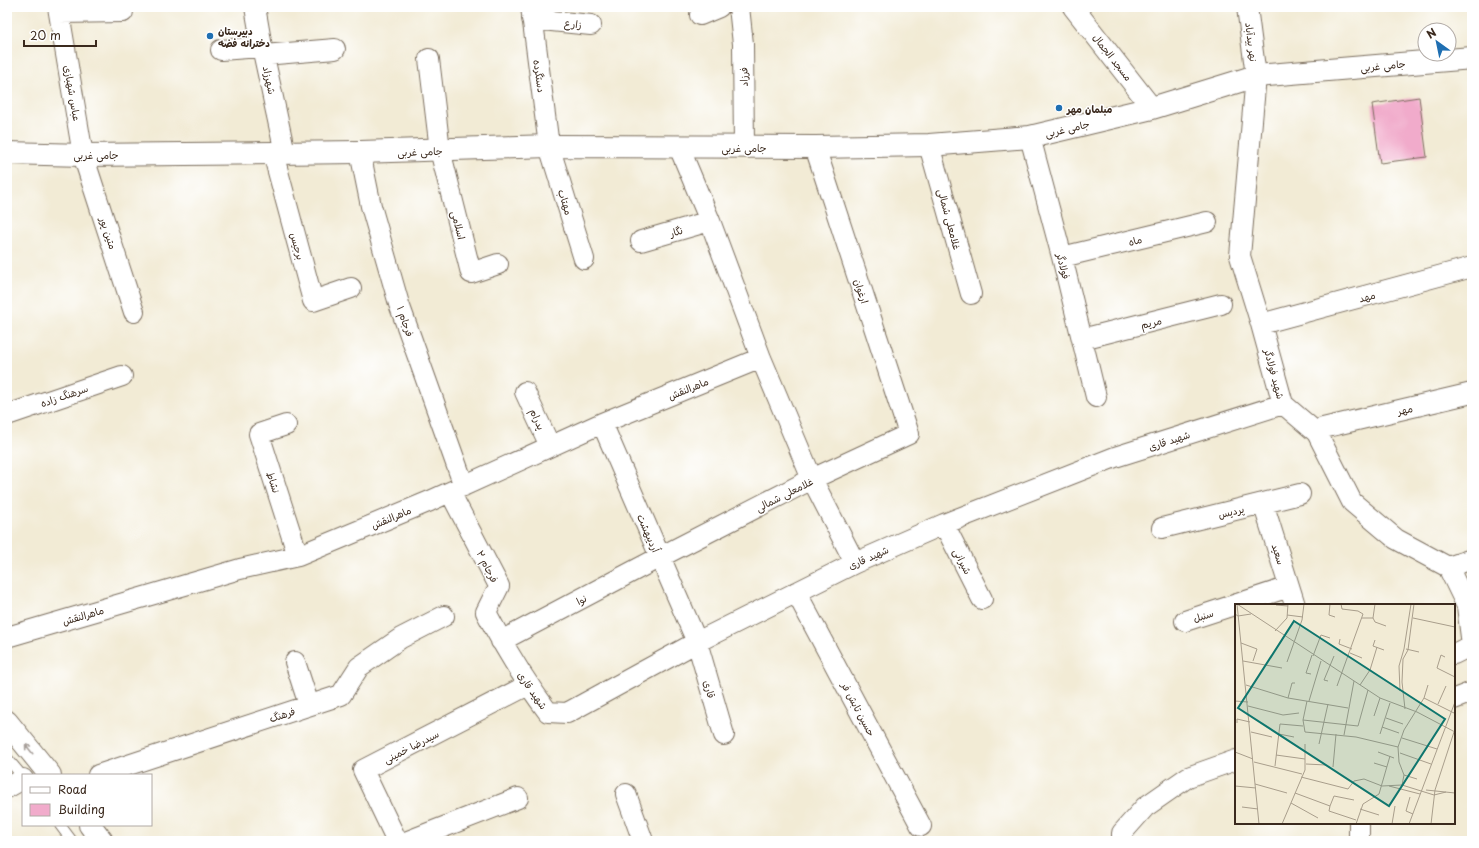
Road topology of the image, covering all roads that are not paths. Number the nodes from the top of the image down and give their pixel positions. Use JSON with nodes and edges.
{"nodes":[{"id":1,"x":255,"y":7,"type":"edge"},
{"id":2,"x":719,"y":7,"type":"edge"},
{"id":3,"x":739,"y":7,"type":"edge"},
{"id":4,"x":1073,"y":7,"type":"edge"},
{"id":5,"x":1247,"y":7,"type":"edge"},
{"id":6,"x":59,"y":10,"type":"edge"},
{"id":7,"x":123,"y":12,"type":"dead end"},
{"id":8,"x":531,"y":13,"type":"edge"},
{"id":9,"x":700,"y":15,"type":"dead end"},
{"id":10,"x":591,"y":25,"type":"dead end"},
{"id":11,"x":335,"y":49,"type":"dead end"},
{"id":12,"x":221,"y":50,"type":"dead end"},
{"id":13,"x":263,"y":51,"type":"junction"},
{"id":14,"x":1472,"y":58,"type":"edge"},
{"id":15,"x":429,"y":59,"type":"dead end"},
{"id":16,"x":1256,"y":76,"type":"junction"},
{"id":17,"x":1152,"y":108,"type":"junction"},
{"id":18,"x":1030,"y":137,"type":"junction"},
{"id":19,"x":929,"y":145,"type":"junction"},
{"id":20,"x":549,"y":146,"type":"junction"},
{"id":21,"x":679,"y":147,"type":"junction"},
{"id":22,"x":744,"y":147,"type":"junction"},
{"id":23,"x":815,"y":147,"type":"junction"},
{"id":24,"x":440,"y":150,"type":"junction"},
{"id":25,"x":360,"y":152,"type":"junction"},
{"id":26,"x":7,"y":153,"type":"edge"},
{"id":27,"x":279,"y":153,"type":"junction"},
{"id":28,"x":83,"y":155,"type":"junction"},
{"id":29,"x":710,"y":221,"type":"junction"},
{"id":30,"x":1207,"y":222,"type":"dead end"},
{"id":31,"x":641,"y":241,"type":"dead end"},
{"id":32,"x":1062,"y":257,"type":"junction"},
{"id":33,"x":584,"y":259,"type":"dead end"},
{"id":34,"x":498,"y":264,"type":"dead end"},
{"id":35,"x":1472,"y":267,"type":"edge"},
{"id":36,"x":351,"y":288,"type":"dead end"},
{"id":37,"x":971,"y":294,"type":"dead end"},
{"id":38,"x":1221,"y":304,"type":"dead end"},
{"id":39,"x":134,"y":312,"type":"dead end"},
{"id":40,"x":1261,"y":324,"type":"junction"},
{"id":41,"x":1082,"y":339,"type":"junction"},
{"id":42,"x":761,"y":358,"type":"junction"},
{"id":43,"x":122,"y":376,"type":"dead end"},
{"id":44,"x":525,"y":392,"type":"dead end"},
{"id":45,"x":1472,"y":393,"type":"edge"},
{"id":46,"x":1096,"y":396,"type":"dead end"},
{"id":47,"x":1281,"y":397,"type":"junction"},
{"id":48,"x":7,"y":415,"type":"edge"},
{"id":49,"x":602,"y":423,"type":"junction"},
{"id":50,"x":286,"y":425,"type":"dead end"},
{"id":51,"x":1326,"y":428,"type":"junction"},
{"id":52,"x":909,"y":434,"type":"joint"},
{"id":53,"x":550,"y":446,"type":"junction"},
{"id":54,"x":812,"y":479,"type":"junction"},
{"id":55,"x":457,"y":489,"type":"junction"},
{"id":56,"x":1300,"y":494,"type":"dead end"},
{"id":57,"x":1263,"y":503,"type":"junction"},
{"id":58,"x":944,"y":524,"type":"junction"},
{"id":59,"x":1162,"y":528,"type":"dead end"},
{"id":60,"x":298,"y":556,"type":"junction"},
{"id":61,"x":660,"y":557,"type":"junction"},
{"id":62,"x":855,"y":563,"type":"junction"},
{"id":63,"x":1459,"y":563,"type":"edge"},
{"id":64,"x":796,"y":592,"type":"junction"},
{"id":65,"x":1292,"y":596,"type":"edge"},
{"id":66,"x":982,"y":599,"type":"dead end"},
{"id":67,"x":1258,"y":604,"type":"edge"},
{"id":68,"x":1235,"y":609,"type":"edge"},
{"id":69,"x":444,"y":616,"type":"dead end"},
{"id":70,"x":1185,"y":621,"type":"dead end"},
{"id":71,"x":7,"y":637,"type":"edge"},
{"id":72,"x":501,"y":641,"type":"junction"},
{"id":73,"x":697,"y":642,"type":"junction"},
{"id":74,"x":1472,"y":645,"type":"edge"},
{"id":75,"x":1455,"y":654,"type":"edge"},
{"id":76,"x":295,"y":662,"type":"dead end"},
{"id":77,"x":528,"y":685,"type":"junction"},
{"id":78,"x":1472,"y":692,"type":"edge"},
{"id":79,"x":1455,"y":699,"type":"edge"},
{"id":80,"x":309,"y":705,"type":"junction"},
{"id":81,"x":7,"y":722,"type":"edge"},
{"id":82,"x":724,"y":735,"type":"dead end"},
{"id":83,"x":7,"y":758,"type":"edge"},
{"id":84,"x":1235,"y":760,"type":"edge"},
{"id":85,"x":41,"y":772,"type":"edge"},
{"id":86,"x":101,"y":774,"type":"edge"},
{"id":87,"x":22,"y":777,"type":"edge"},
{"id":88,"x":22,"y":779,"type":"edge"},
{"id":89,"x":7,"y":788,"type":"edge"},
{"id":90,"x":626,"y":794,"type":"dead end"},
{"id":91,"x":518,"y":798,"type":"dead end"},
{"id":92,"x":1359,"y":824,"type":"edge"},
{"id":93,"x":61,"y":826,"type":"edge"},
{"id":94,"x":91,"y":826,"type":"edge"},
{"id":95,"x":921,"y":826,"type":"dead end"},
{"id":96,"x":72,"y":841,"type":"edge"},
{"id":97,"x":102,"y":841,"type":"edge"},
{"id":98,"x":397,"y":841,"type":"edge"},
{"id":99,"x":408,"y":841,"type":"edge"},
{"id":100,"x":643,"y":841,"type":"edge"},
{"id":101,"x":1122,"y":841,"type":"edge"},
{"id":102,"x":1359,"y":841,"type":"edge"}],
"edges":[{"from":1,"to":13,"type":"street","name":"شهرزاد"},
{"from":2,"to":9,"type":"street"},
{"from":3,"to":22,"type":"street","name":"فرزاد"},
{"from":4,"to":17,"type":"street","name":"مسجد الجمال"},
{"from":5,"to":16,"type":"street","name":"نهر بیدآباد"},
{"from":6,"to":7,"type":"street"},
{"from":6,"to":28,"type":"street","name":"عباس شهبازی"},
{"from":8,"to":10,"type":"street","name":"زارع"},
{"from":8,"to":20,"type":"street","name":"دستگرده"},
{"from":11,"to":13,"type":"street"},
{"from":12,"to":13,"type":"street"},
{"from":13,"to":27,"type":"street","name":"شهرزاد"},
{"from":14,"to":16,"type":"street","name":"جامی غربی"},
{"from":15,"to":24,"type":"street"},
{"from":16,"to":17,"type":"street","name":"جامی غربی"},
{"from":16,"to":40,"type":"street","name":"شهید فولادگر"},
{"from":17,"to":18,"type":"street","name":"جامی غربی"},
{"from":18,"to":19,"type":"street","name":"جامی غربی"},
{"from":18,"to":32,"type":"street","name":"فولادگر"},
{"from":19,"to":23,"type":"street","name":"جامی غربی"},
{"from":19,"to":37,"type":"street","name":"غلامعلی شمالی"},
{"from":20,"to":21,"type":"street","name":"جامی غربی"},
{"from":20,"to":24,"type":"street","name":"جامی غربی"},
{"from":20,"to":33,"type":"street","name":"مهتاب"},
{"from":21,"to":22,"type":"street","name":"جامی غربی"},
{"from":21,"to":29,"type":"street"},
{"from":22,"to":23,"type":"street","name":"جامی غربی"},
{"from":23,"to":52,"type":"street","name":"ارغوان"},
{"from":24,"to":25,"type":"street","name":"جامی غربی"},
{"from":24,"to":34,"type":"street","name":"اسلامی"},
{"from":25,"to":27,"type":"street","name":"جامی غربی"},
{"from":25,"to":55,"type":"street","name":"فرجام ۱"},
{"from":26,"to":28,"type":"street","name":"جامی غربی"},
{"from":27,"to":28,"type":"street","name":"جامی غربی"},
{"from":27,"to":36,"type":"street","name":"برجیس"},
{"from":28,"to":39,"type":"street","name":"متین پور"},
{"from":29,"to":31,"type":"street","name":"نگار"},
{"from":29,"to":42,"type":"street"},
{"from":30,"to":32,"type":"street","name":"ماه"},
{"from":32,"to":41,"type":"street","name":"فولادگر"},
{"from":35,"to":40,"type":"street","name":"مهد"},
{"from":38,"to":41,"type":"street","name":"مریم"},
{"from":40,"to":47,"type":"street","name":"شهید فولادگر"},
{"from":41,"to":46,"type":"street","name":"فولادگر"},
{"from":42,"to":49,"type":"street","name":"ماهرالنقش"},
{"from":42,"to":54,"type":"street"},
{"from":43,"to":48,"type":"street","name":"سرهنگ زاده"},
{"from":44,"to":53,"type":"street","name":"پدرام"},
{"from":45,"to":51,"type":"street","name":"مهر"},
{"from":47,"to":51,"type":"street","name":"شهید فولادگر"},
{"from":47,"to":58,"type":"street","name":"شهید قاری"},
{"from":49,"to":53,"type":"street","name":"ماهرالنقش"},
{"from":49,"to":61,"type":"street","name":"اُردیبهشت"},
{"from":50,"to":60,"type":"street","name":"نشاط"},
{"from":51,"to":63,"type":"street","name":"شهید فولادگر"},
{"from":52,"to":54,"type":"street","name":"غلامعلی شمالی"},
{"from":53,"to":55,"type":"street","name":"ماهرالنقش"},
{"from":54,"to":61,"type":"street","name":"غلامعلی شمالی"},
{"from":54,"to":62,"type":"street"},
{"from":55,"to":60,"type":"street","name":"ماهرالنقش"},
{"from":55,"to":72,"type":"street","name":"فرجام ۲"},
{"from":56,"to":57,"type":"street","name":"پردیس"},
{"from":57,"to":59,"type":"street","name":"پردیس"},
{"from":57,"to":65,"type":"street","name":"سعید"},
{"from":58,"to":62,"type":"street","name":"شهید قاری"},
{"from":58,"to":66,"type":"street","name":"شیرانی"},
{"from":60,"to":71,"type":"street","name":"ماهرالنقش"},
{"from":61,"to":72,"type":"street","name":"نوا"},
{"from":61,"to":73,"type":"street","name":"اُردیبهشت"},
{"from":62,"to":64,"type":"street","name":"شهید قاری"},
{"from":63,"to":74,"type":"street","name":"شهید فولادگر"},
{"from":64,"to":73,"type":"street","name":"شهید قاری"},
{"from":64,"to":95,"type":"street","name":"حسین تابش فر"},
{"from":65,"to":67,"type":"street","name":"سنبل"},
{"from":68,"to":70,"type":"street","name":"سنبل"},
{"from":69,"to":80,"type":"street","name":"فرهنگ"},
{"from":72,"to":77,"type":"street","name":"شهید قاری"},
{"from":73,"to":77,"type":"street","name":"شهید قاری"},
{"from":73,"to":82,"type":"street","name":"قاری"},
{"from":74,"to":75,"type":"street"},
{"from":76,"to":80,"type":"street"},
{"from":77,"to":98,"type":"street","name":"سیدرضا خمینی"},
{"from":78,"to":79,"type":"street"},
{"from":80,"to":86,"type":"street","name":"فرهنگ"},
{"from":85,"to":81,"type":"street","one_way":true},
{"from":83,"to":87,"type":"lane"},
{"from":84,"to":101,"type":"street"},
{"from":88,"to":89,"type":"street"},
{"from":90,"to":100,"type":"street"},
{"from":91,"to":99,"type":"street"},
{"from":92,"to":102,"type":"street"},
{"from":93,"to":96,"type":"lane"},
{"from":94,"to":97,"type":"street"}]}
